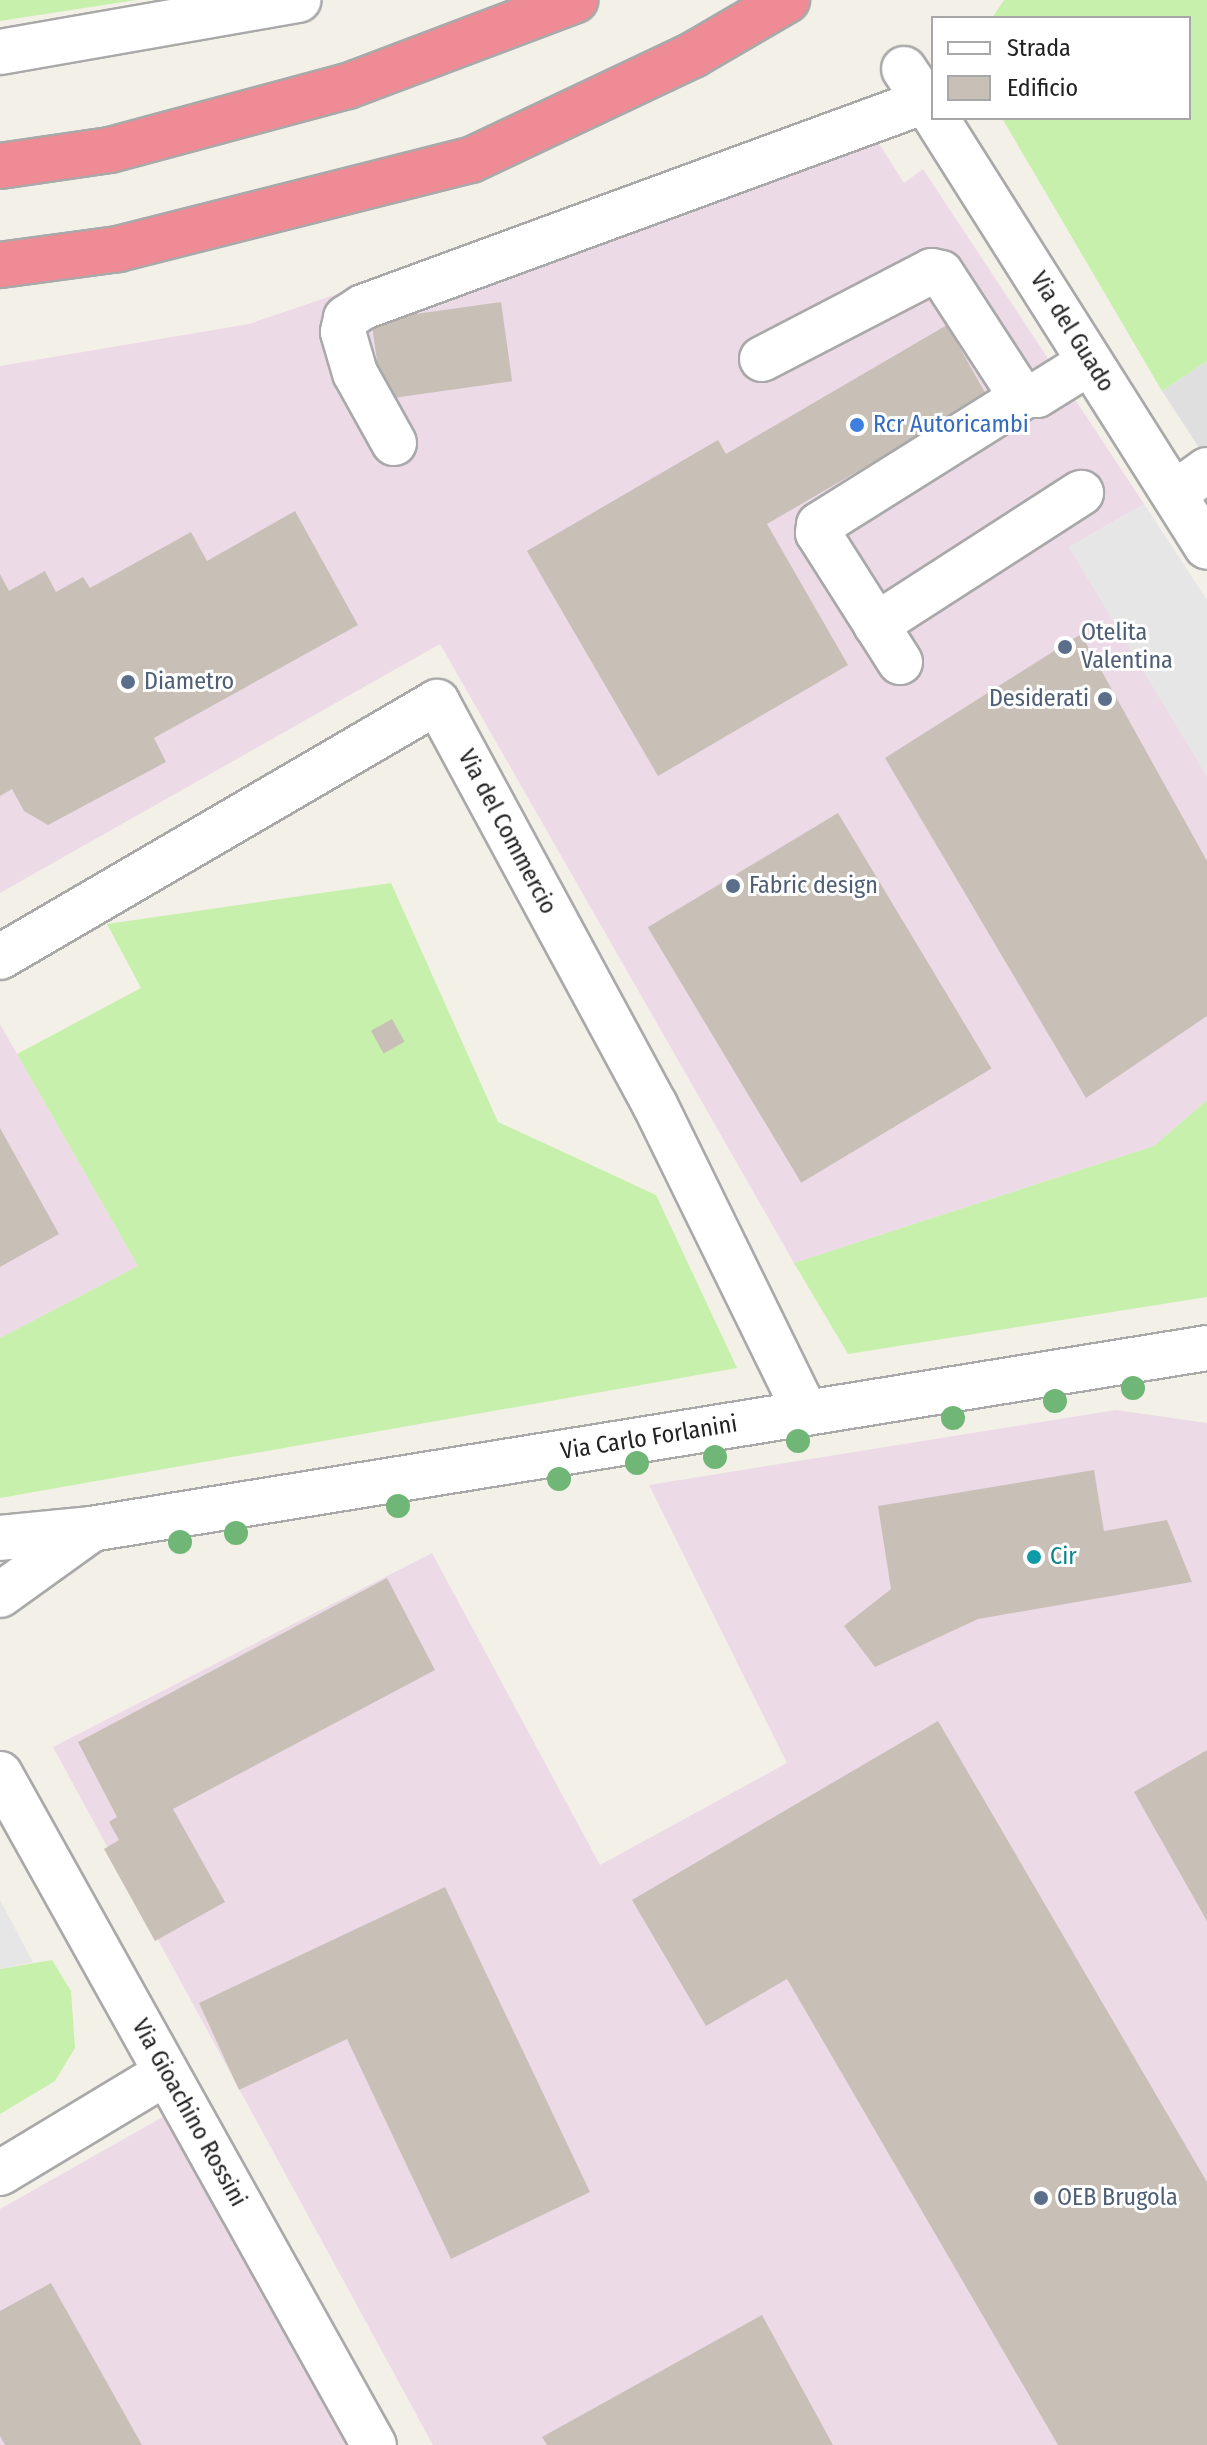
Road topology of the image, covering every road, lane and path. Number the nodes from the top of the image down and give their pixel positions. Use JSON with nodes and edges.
{"nodes":[{"id":1,"x":299,"y":0,"type":"edge"},
{"id":2,"x":575,"y":0,"type":"edge"},
{"id":3,"x":787,"y":0,"type":"edge"},
{"id":4,"x":0,"y":52,"type":"edge"},
{"id":5,"x":925,"y":100,"type":"edge"},
{"id":6,"x":938,"y":120,"type":"edge"},
{"id":7,"x":0,"y":166,"type":"edge"},
{"id":8,"x":0,"y":265,"type":"edge"},
{"id":9,"x":762,"y":359,"type":"dead end"},
{"id":10,"x":1090,"y":362,"type":"junction"},
{"id":11,"x":1026,"y":395,"type":"junction"},
{"id":12,"x":394,"y":443,"type":"dead end"},
{"id":13,"x":1190,"y":482,"type":"edge"},
{"id":14,"x":1081,"y":493,"type":"dead end"},
{"id":15,"x":1207,"y":547,"type":"edge"},
{"id":16,"x":876,"y":625,"type":"junction"},
{"id":17,"x":900,"y":662,"type":"dead end"},
{"id":18,"x":0,"y":957,"type":"edge"},
{"id":19,"x":1207,"y":1348,"type":"edge"},
{"id":20,"x":806,"y":1413,"type":"junction"},
{"id":21,"x":91,"y":1529,"type":"junction"},
{"id":22,"x":0,"y":1538,"type":"edge"},
{"id":23,"x":0,"y":1595,"type":"edge"},
{"id":24,"x":1,"y":1779,"type":"edge"},
{"id":25,"x":166,"y":2073,"type":"junction"},
{"id":26,"x":0,"y":2173,"type":"edge"},
{"id":27,"x":374,"y":2445,"type":"edge"}],
"edges":[{"from":1,"to":4,"type":"street"},
{"from":2,"to":7,"type":"highway"},
{"from":3,"to":8,"type":"highway"},
{"from":5,"to":12,"type":"street"},
{"from":6,"to":10,"type":"street","name":"Via del Guado"},
{"from":9,"to":11,"type":"street"},
{"from":10,"to":11,"type":"street"},
{"from":10,"to":13,"type":"street","name":"Via del Guado"},
{"from":11,"to":16,"type":"street"},
{"from":13,"to":15,"type":"street","name":"Via del Guado"},
{"from":14,"to":16,"type":"street"},
{"from":16,"to":17,"type":"street"},
{"from":18,"to":20,"type":"street","name":"Via del Commercio"},
{"from":19,"to":20,"type":"street","name":"Via Carlo Forlanini"},
{"from":20,"to":21,"type":"street","name":"Via Carlo Forlanini"},
{"from":21,"to":22,"type":"street","name":"Via Carlo Forlanini"},
{"from":21,"to":23,"type":"street","name":"Via Carlo Forlanini"},
{"from":24,"to":25,"type":"street","name":"Via Gioachino Rossini"},
{"from":25,"to":26,"type":"street"},
{"from":25,"to":27,"type":"street","name":"Via Gioachino Rossini"}]}
